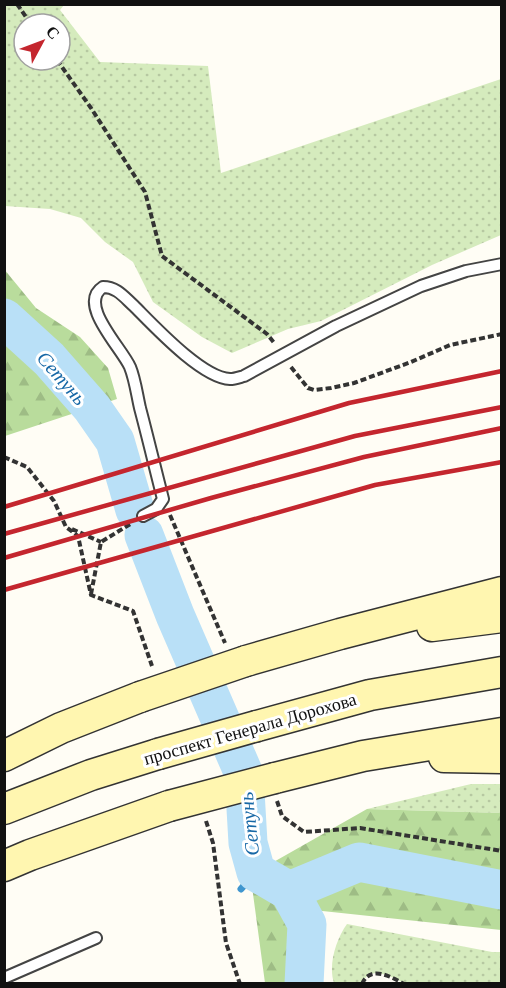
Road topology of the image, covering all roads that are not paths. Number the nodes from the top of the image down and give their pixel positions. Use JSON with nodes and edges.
{"nodes":[{"id":1,"x":501,"y":264,"type":"edge"},
{"id":2,"x":143,"y":516,"type":"road end"},
{"id":3,"x":501,"y":592,"type":"edge"},
{"id":4,"x":501,"y":617,"type":"edge"},
{"id":5,"x":340,"y":634,"type":"junction"},
{"id":6,"x":501,"y":672,"type":"edge"},
{"id":7,"x":501,"y":733,"type":"edge"},
{"id":8,"x":4,"y":756,"type":"edge"},
{"id":9,"x":363,"y":756,"type":"junction"},
{"id":10,"x":501,"y":758,"type":"edge"},
{"id":11,"x":4,"y":809,"type":"edge"},
{"id":12,"x":4,"y":866,"type":"edge"},
{"id":13,"x":96,"y":938,"type":"dead end"},
{"id":14,"x":4,"y":978,"type":"edge"}],
"edges":[{"from":1,"to":2,"type":"lane"},
{"from":3,"to":5,"type":"main road"},
{"from":4,"to":5,"type":"main road"},
{"from":5,"to":8,"type":"main road","bridge":true},
{"from":6,"to":11,"type":"main road","name":"проспект Генерала Дорохова","bridge":true},
{"from":7,"to":9,"type":"main road"},
{"from":9,"to":10,"type":"main road"},
{"from":9,"to":12,"type":"main road","bridge":true},
{"from":13,"to":14,"type":"lane"}]}
